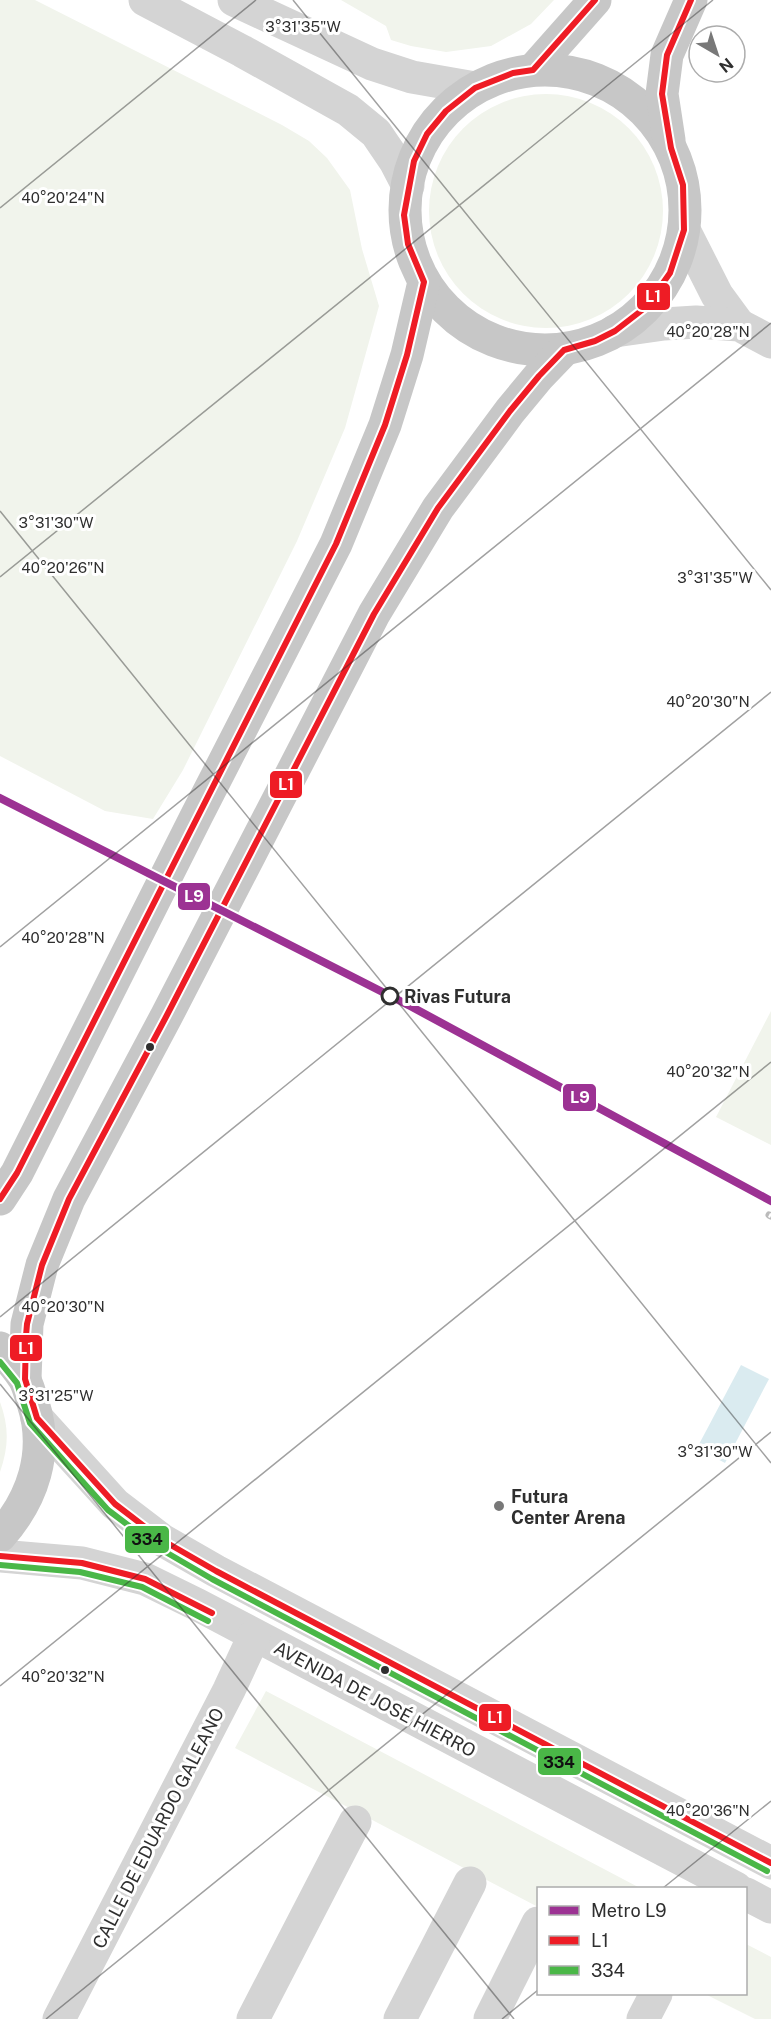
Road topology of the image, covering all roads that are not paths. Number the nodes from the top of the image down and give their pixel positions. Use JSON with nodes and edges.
{"nodes":[{"id":1,"x":145,"y":0,"type":"edge"},
{"id":2,"x":234,"y":0,"type":"edge"},
{"id":3,"x":595,"y":0,"type":"edge"},
{"id":4,"x":692,"y":0,"type":"edge"},
{"id":5,"x":270,"y":8,"type":"edge"},
{"id":6,"x":533,"y":70,"type":"junction"},
{"id":7,"x":475,"y":88,"type":"junction"},
{"id":8,"x":671,"y":148,"type":"junction"},
{"id":9,"x":408,"y":186,"type":"junction"},
{"id":10,"x":684,"y":230,"type":"junction"},
{"id":11,"x":424,"y":282,"type":"junction"},
{"id":12,"x":739,"y":325,"type":"junction"},
{"id":13,"x":615,"y":332,"type":"junction"},
{"id":14,"x":771,"y":342,"type":"edge"},
{"id":15,"x":564,"y":350,"type":"junction"},
{"id":16,"x":0,"y":1199,"type":"edge"},
{"id":17,"x":0,"y":1348,"type":"edge"},
{"id":18,"x":25,"y":1379,"type":"junction"},
{"id":19,"x":37,"y":1418,"type":"junction"},
{"id":20,"x":0,"y":1536,"type":"edge"},
{"id":21,"x":0,"y":1556,"type":"edge"},
{"id":22,"x":254,"y":1636,"type":"junction"},
{"id":23,"x":355,"y":1822,"type":"dead end"},
{"id":24,"x":771,"y":1863,"type":"edge"},
{"id":25,"x":470,"y":1883,"type":"dead end"},
{"id":26,"x":734,"y":1887,"type":"edge"},
{"id":27,"x":747,"y":1895,"type":"edge"},
{"id":28,"x":771,"y":1907,"type":"edge"},
{"id":29,"x":537,"y":1925,"type":"edge"},
{"id":30,"x":655,"y":1995,"type":"edge"},
{"id":31,"x":59,"y":2019,"type":"edge"},
{"id":32,"x":253,"y":2019,"type":"edge"},
{"id":33,"x":400,"y":2019,"type":"edge"},
{"id":34,"x":490,"y":2019,"type":"edge"},
{"id":35,"x":643,"y":2019,"type":"edge"}],
"edges":[{"from":1,"to":9,"type":"street"},
{"from":2,"to":5,"type":"street"},
{"from":3,"to":6,"type":"main road"},
{"from":4,"to":8,"type":"main road"},
{"from":5,"to":7,"type":"street"},
{"from":6,"to":7,"type":"main road"},
{"from":6,"to":8,"type":"main road"},
{"from":7,"to":9,"type":"main road"},
{"from":8,"to":10,"type":"main road"},
{"from":9,"to":11,"type":"main road"},
{"from":10,"to":12,"type":"street"},
{"from":10,"to":13,"type":"main road"},
{"from":11,"to":15,"type":"main road"},
{"from":11,"to":16,"type":"main road"},
{"from":12,"to":13,"type":"street"},
{"from":12,"to":14,"type":"street"},
{"from":13,"to":15,"type":"main road"},
{"from":15,"to":18,"type":"main road"},
{"from":17,"to":18,"type":"main road"},
{"from":18,"to":19,"type":"main road"},
{"from":19,"to":20,"type":"main road"},
{"from":19,"to":24,"type":"street"},
{"from":21,"to":22,"type":"street","name":"AVENIDA DE JOSÉ HIERRO"},
{"from":22,"to":26,"type":"street","name":"AVENIDA DE JOSÉ HIERRO"},
{"from":22,"to":31,"type":"street","name":"CALLE DE EDUARDO GALEANO"},
{"from":23,"to":32,"type":"street"},
{"from":25,"to":33,"type":"street"},
{"from":27,"to":28,"type":"street"},
{"from":29,"to":34,"type":"street"},
{"from":30,"to":35,"type":"street"}]}
